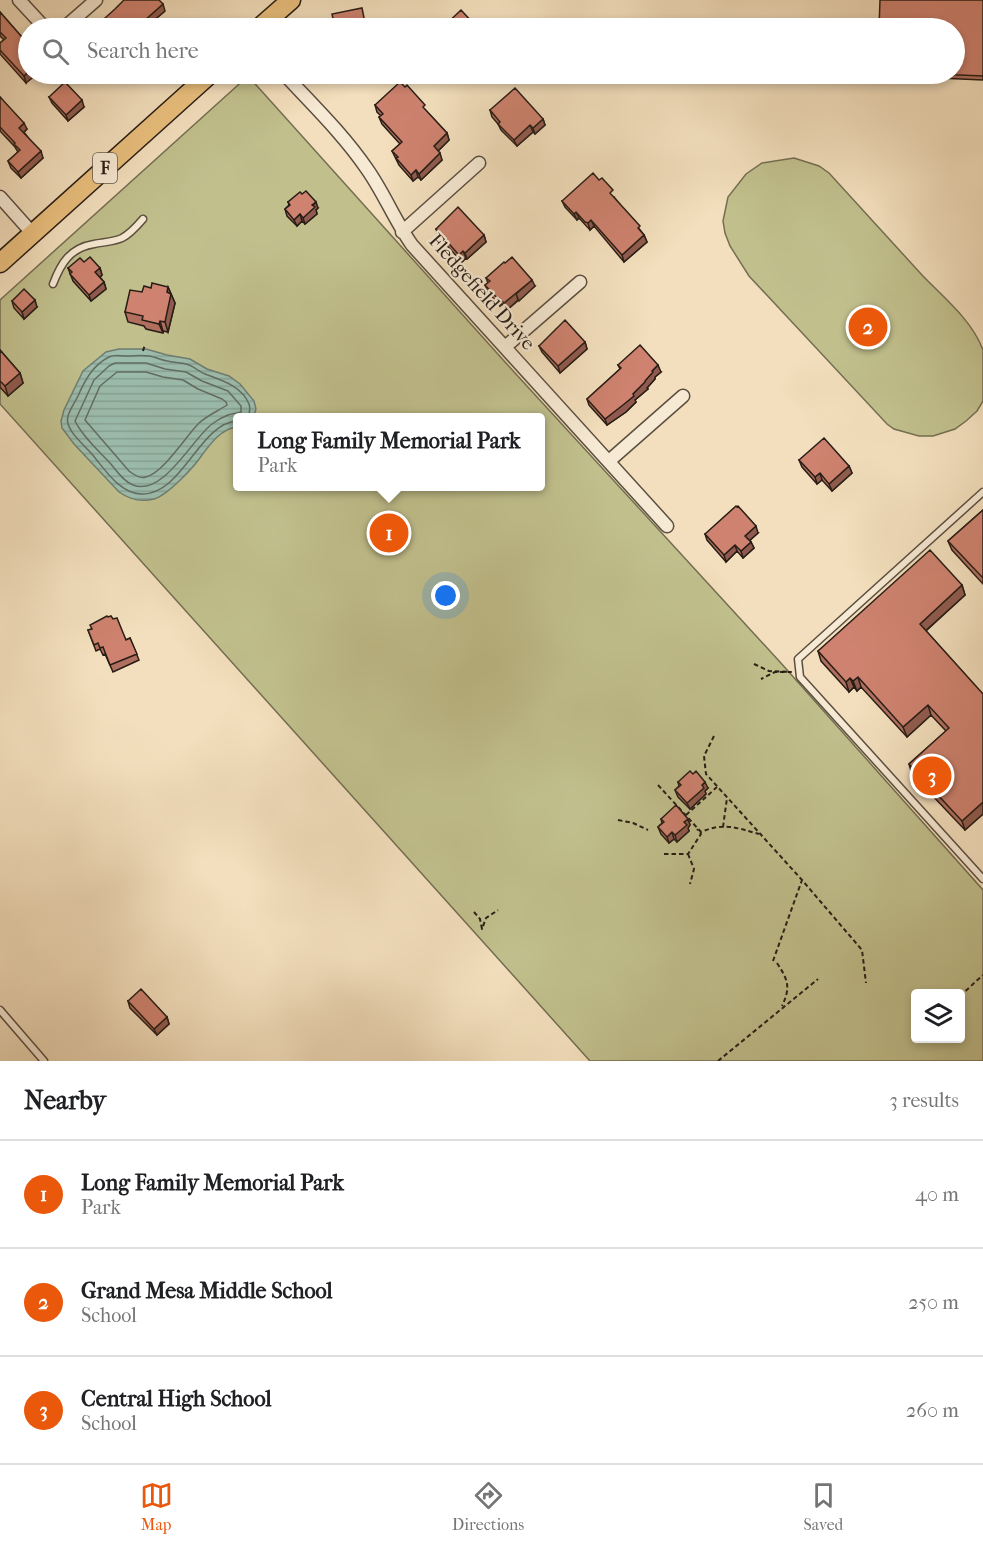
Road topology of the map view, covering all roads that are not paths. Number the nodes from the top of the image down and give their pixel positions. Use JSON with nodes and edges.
{"nodes":[{"id":1,"x":19,"y":0,"type":"edge"},
{"id":2,"x":96,"y":0,"type":"edge"},
{"id":3,"x":291,"y":0,"type":"edge"},
{"id":4,"x":36,"y":18,"type":"edge"},
{"id":5,"x":75,"y":18,"type":"edge"},
{"id":6,"x":270,"y":18,"type":"edge"},
{"id":7,"x":199,"y":84,"type":"edge"},
{"id":8,"x":293,"y":84,"type":"edge"},
{"id":9,"x":479,"y":163,"type":"dead end"},
{"id":10,"x":0,"y":197,"type":"edge"},
{"id":11,"x":143,"y":219,"type":"dead end"},
{"id":12,"x":402,"y":232,"type":"junction"},
{"id":13,"x":33,"y":234,"type":"junction"},
{"id":14,"x":0,"y":263,"type":"edge"},
{"id":15,"x":580,"y":282,"type":"dead end"},
{"id":16,"x":53,"y":284,"type":"dead end"},
{"id":17,"x":505,"y":347,"type":"junction"},
{"id":18,"x":683,"y":396,"type":"dead end"},
{"id":19,"x":609,"y":461,"type":"junction"},
{"id":20,"x":983,"y":492,"type":"edge"},
{"id":21,"x":667,"y":526,"type":"dead end"},
{"id":22,"x":983,"y":879,"type":"edge"},
{"id":23,"x":0,"y":1010,"type":"edge"},
{"id":24,"x":44,"y":1061,"type":"edge"}],
"edges":[{"from":1,"to":4,"type":"street"},
{"from":2,"to":5,"type":"street"},
{"from":3,"to":6,"type":"main road"},
{"from":7,"to":13,"type":"main road","number":"F"},
{"from":8,"to":12,"type":"street","name":"Fledgefield Drive"},
{"from":9,"to":12,"type":"street"},
{"from":10,"to":13,"type":"street"},
{"from":11,"to":16,"type":"lane"},
{"from":12,"to":17,"type":"street","name":"Fledgefield Drive"},
{"from":13,"to":14,"type":"main road","number":"F"},
{"from":15,"to":17,"type":"street"},
{"from":17,"to":19,"type":"street","name":"Fledgefield Drive"},
{"from":18,"to":19,"type":"street"},
{"from":19,"to":21,"type":"street","name":"Fledgefield Drive"},
{"from":20,"to":22,"type":"lane"},
{"from":23,"to":24,"type":"lane"}]}
